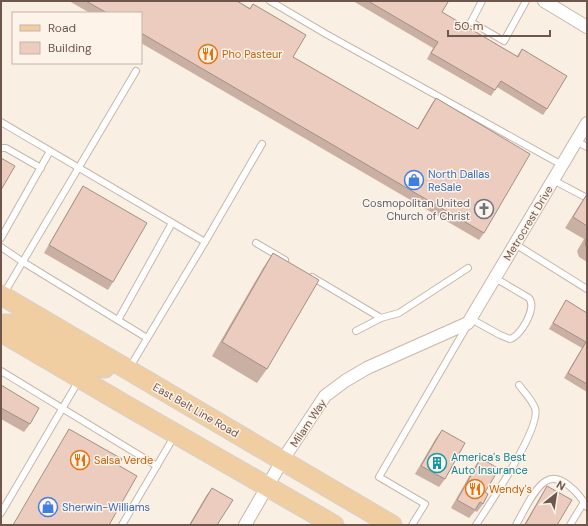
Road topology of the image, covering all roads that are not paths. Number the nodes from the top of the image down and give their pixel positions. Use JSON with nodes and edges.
{"nodes":[{"id":1,"x":270,"y":1,"type":"edge"},
{"id":2,"x":482,"y":1,"type":"edge"},
{"id":3,"x":526,"y":1,"type":"edge"},
{"id":4,"x":544,"y":1,"type":"edge"},
{"id":5,"x":587,"y":27,"type":"edge"},
{"id":6,"x":136,"y":71,"type":"dead end"},
{"id":7,"x":1,"y":122,"type":"edge"},
{"id":8,"x":587,"y":123,"type":"edge"},
{"id":9,"x":262,"y":144,"type":"dead end"},
{"id":10,"x":582,"y":144,"type":"edge"},
{"id":11,"x":1,"y":148,"type":"edge"},
{"id":12,"x":50,"y":151,"type":"junction"},
{"id":13,"x":562,"y":166,"type":"junction"},
{"id":14,"x":41,"y":168,"type":"junction"},
{"id":15,"x":79,"y":168,"type":"junction"},
{"id":16,"x":553,"y":180,"type":"junction"},
{"id":17,"x":587,"y":198,"type":"edge"},
{"id":18,"x":172,"y":223,"type":"junction"},
{"id":19,"x":1,"y":238,"type":"edge"},
{"id":20,"x":205,"y":242,"type":"junction"},
{"id":21,"x":256,"y":243,"type":"dead end"},
{"id":22,"x":515,"y":244,"type":"junction"},
{"id":23,"x":1,"y":248,"type":"edge"},
{"id":24,"x":23,"y":262,"type":"junction"},
{"id":25,"x":290,"y":264,"type":"edge"},
{"id":26,"x":468,"y":268,"type":"dead end"},
{"id":27,"x":303,"y":271,"type":"edge"},
{"id":28,"x":495,"y":278,"type":"junction"},
{"id":29,"x":587,"y":289,"type":"edge"},
{"id":30,"x":2,"y":296,"type":"edge"},
{"id":31,"x":381,"y":318,"type":"junction"},
{"id":32,"x":118,"y":320,"type":"junction"},
{"id":33,"x":469,"y":321,"type":"junction"},
{"id":34,"x":1,"y":324,"type":"edge"},
{"id":35,"x":356,"y":331,"type":"dead end"},
{"id":36,"x":1,"y":332,"type":"edge"},
{"id":37,"x":147,"y":338,"type":"junction"},
{"id":38,"x":128,"y":370,"type":"junction"},
{"id":39,"x":1,"y":371,"type":"edge"},
{"id":40,"x":80,"y":378,"type":"junction"},
{"id":41,"x":519,"y":384,"type":"dead end"},
{"id":42,"x":63,"y":408,"type":"junction"},
{"id":43,"x":176,"y":434,"type":"junction"},
{"id":44,"x":282,"y":461,"type":"junction"},
{"id":45,"x":157,"y":466,"type":"junction"},
{"id":46,"x":267,"y":486,"type":"junction"},
{"id":47,"x":585,"y":504,"type":"edge"},
{"id":48,"x":1,"y":513,"type":"edge"},
{"id":49,"x":122,"y":525,"type":"edge"},
{"id":50,"x":245,"y":525,"type":"edge"},
{"id":51,"x":334,"y":525,"type":"edge"},
{"id":52,"x":392,"y":525,"type":"edge"},
{"id":53,"x":412,"y":525,"type":"edge"},
{"id":54,"x":476,"y":525,"type":"edge"},
{"id":55,"x":516,"y":525,"type":"edge"},
{"id":56,"x":570,"y":525,"type":"edge"}],
"edges":[{"from":1,"to":13,"type":"lane"},
{"from":2,"to":3,"type":"lane"},
{"from":4,"to":5,"type":"street"},
{"from":6,"to":15,"type":"lane"},
{"from":7,"to":12,"type":"lane"},
{"from":8,"to":10,"type":"street","name":"Metrocrest Drive"},
{"from":9,"to":20,"type":"lane"},
{"from":10,"to":13,"type":"street","name":"Metrocrest Drive"},
{"from":11,"to":14,"type":"lane"},
{"from":12,"to":14,"type":"lane"},
{"from":12,"to":15,"type":"lane"},
{"from":13,"to":16,"type":"street","name":"Metrocrest Drive"},
{"from":14,"to":19,"type":"lane"},
{"from":15,"to":18,"type":"lane"},
{"from":15,"to":24,"type":"lane"},
{"from":16,"to":17,"type":"lane"},
{"from":16,"to":22,"type":"street","name":"Metrocrest Drive"},
{"from":18,"to":20,"type":"lane"},
{"from":18,"to":32,"type":"lane"},
{"from":20,"to":37,"type":"lane"},
{"from":21,"to":25,"type":"lane"},
{"from":22,"to":28,"type":"street","name":"Metrocrest Drive"},
{"from":22,"to":29,"type":"lane"},
{"from":23,"to":24,"type":"lane"},
{"from":24,"to":30,"type":"lane"},
{"from":24,"to":32,"type":"lane"},
{"from":26,"to":31,"type":"lane"},
{"from":27,"to":31,"type":"lane"},
{"from":28,"to":33,"type":"street","name":"Metrocrest Drive"},
{"from":28,"to":33,"type":"lane"},
{"from":30,"to":38,"type":"main road","name":"East Belt Line Road"},
{"from":31,"to":35,"type":"lane"},
{"from":32,"to":37,"type":"lane"},
{"from":33,"to":44,"type":"street","name":"Milam Way"},
{"from":33,"to":53,"type":"lane"},
{"from":34,"to":38,"type":"main road"},
{"from":36,"to":40,"type":"main road"},
{"from":37,"to":38,"type":"lane"},
{"from":38,"to":44,"type":"main road","name":"East Belt Line Road"},
{"from":39,"to":42,"type":"lane"},
{"from":40,"to":42,"type":"lane"},
{"from":40,"to":43,"type":"main road"},
{"from":41,"to":54,"type":"lane"},
{"from":42,"to":45,"type":"lane"},
{"from":42,"to":48,"type":"lane"},
{"from":43,"to":45,"type":"lane"},
{"from":43,"to":46,"type":"main road"},
{"from":44,"to":46,"type":"street","name":"Milam Way"},
{"from":44,"to":52,"type":"main road","name":"East Belt Line Road"},
{"from":45,"to":49,"type":"lane"},
{"from":46,"to":50,"type":"street","name":"Milam Way"},
{"from":46,"to":51,"type":"main road"},
{"from":47,"to":55,"type":"lane"},
{"from":47,"to":56,"type":"lane"}]}
